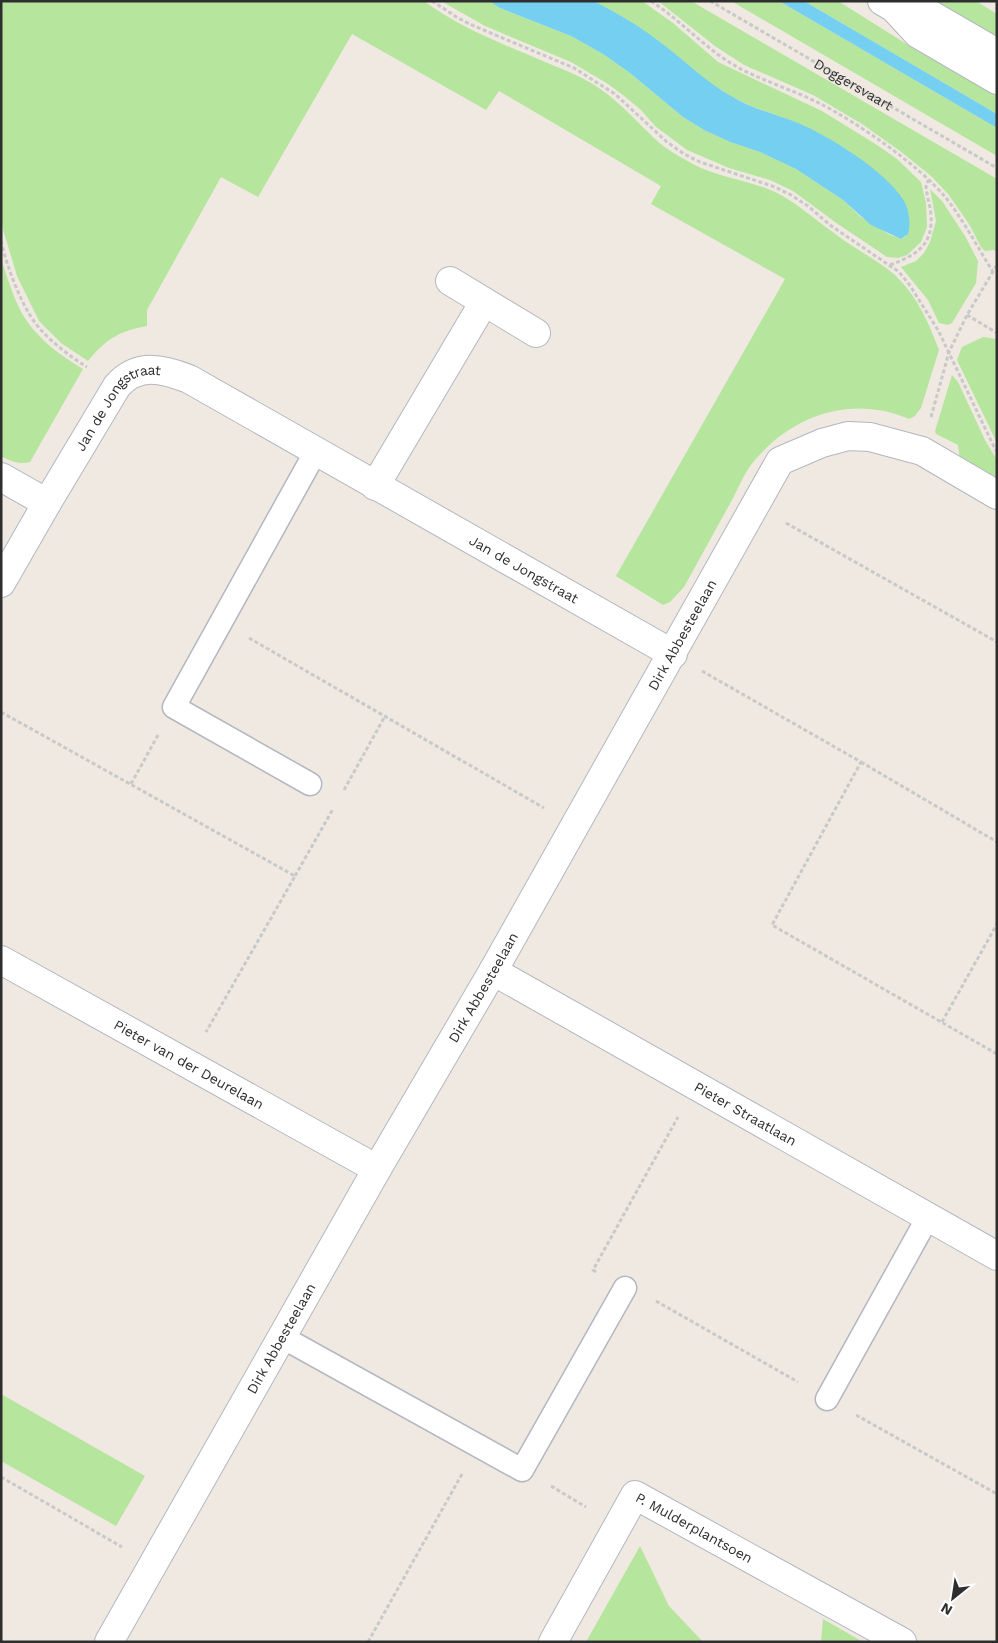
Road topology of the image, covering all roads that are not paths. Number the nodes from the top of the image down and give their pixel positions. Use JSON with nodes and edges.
{"nodes":[{"id":1,"x":888,"y":5,"type":"edge"},
{"id":2,"x":997,"y":53,"type":"edge"},
{"id":3,"x":997,"y":80,"type":"edge"},
{"id":4,"x":450,"y":282,"type":"dead end"},
{"id":5,"x":484,"y":302,"type":"junction"},
{"id":6,"x":536,"y":333,"type":"dead end"},
{"id":7,"x":316,"y":452,"type":"junction"},
{"id":8,"x":1,"y":477,"type":"edge"},
{"id":9,"x":375,"y":486,"type":"junction"},
{"id":10,"x":997,"y":495,"type":"edge"},
{"id":11,"x":47,"y":503,"type":"junction"},
{"id":12,"x":1,"y":583,"type":"edge"},
{"id":13,"x":672,"y":654,"type":"junction"},
{"id":14,"x":310,"y":784,"type":"dead end"},
{"id":15,"x":1,"y":960,"type":"edge"},
{"id":16,"x":493,"y":971,"type":"junction"},
{"id":17,"x":377,"y":1170,"type":"junction"},
{"id":18,"x":928,"y":1217,"type":"junction"},
{"id":19,"x":997,"y":1256,"type":"edge"},
{"id":20,"x":625,"y":1288,"type":"road end"},
{"id":21,"x":282,"y":1337,"type":"junction"},
{"id":22,"x":827,"y":1399,"type":"dead end"},
{"id":23,"x":109,"y":1642,"type":"edge"},
{"id":24,"x":553,"y":1642,"type":"edge"},
{"id":25,"x":902,"y":1642,"type":"edge"}],
"edges":[{"from":1,"to":2,"type":"street"},
{"from":1,"to":3,"type":"street"},
{"from":4,"to":5,"type":"street"},
{"from":5,"to":6,"type":"street"},
{"from":5,"to":9,"type":"street"},
{"from":7,"to":9,"type":"street","name":"Jan de Jongstraat"},
{"from":7,"to":11,"type":"street","name":"Jan de Jongstraat"},
{"from":7,"to":14,"type":"lane"},
{"from":8,"to":11,"type":"street"},
{"from":9,"to":13,"type":"street","name":"Jan de Jongstraat"},
{"from":10,"to":13,"type":"street","name":"Dirk Abbesteelaan"},
{"from":11,"to":12,"type":"street","name":"Jan de Jongstraat"},
{"from":13,"to":16,"type":"street","name":"Dirk Abbesteelaan"},
{"from":15,"to":17,"type":"street","name":"Pieter van der Deurelaan"},
{"from":16,"to":17,"type":"street","name":"Dirk Abbesteelaan"},
{"from":16,"to":18,"type":"street","name":"Pieter Straatlaan"},
{"from":17,"to":21,"type":"street","name":"Dirk Abbesteelaan"},
{"from":18,"to":19,"type":"street","name":"Pieter Straatlaan"},
{"from":18,"to":22,"type":"lane"},
{"from":20,"to":21,"type":"lane"},
{"from":21,"to":23,"type":"street","name":"Dirk Abbesteelaan"},
{"from":24,"to":25,"type":"street","name":"P. Mulderplantsoen"}]}
